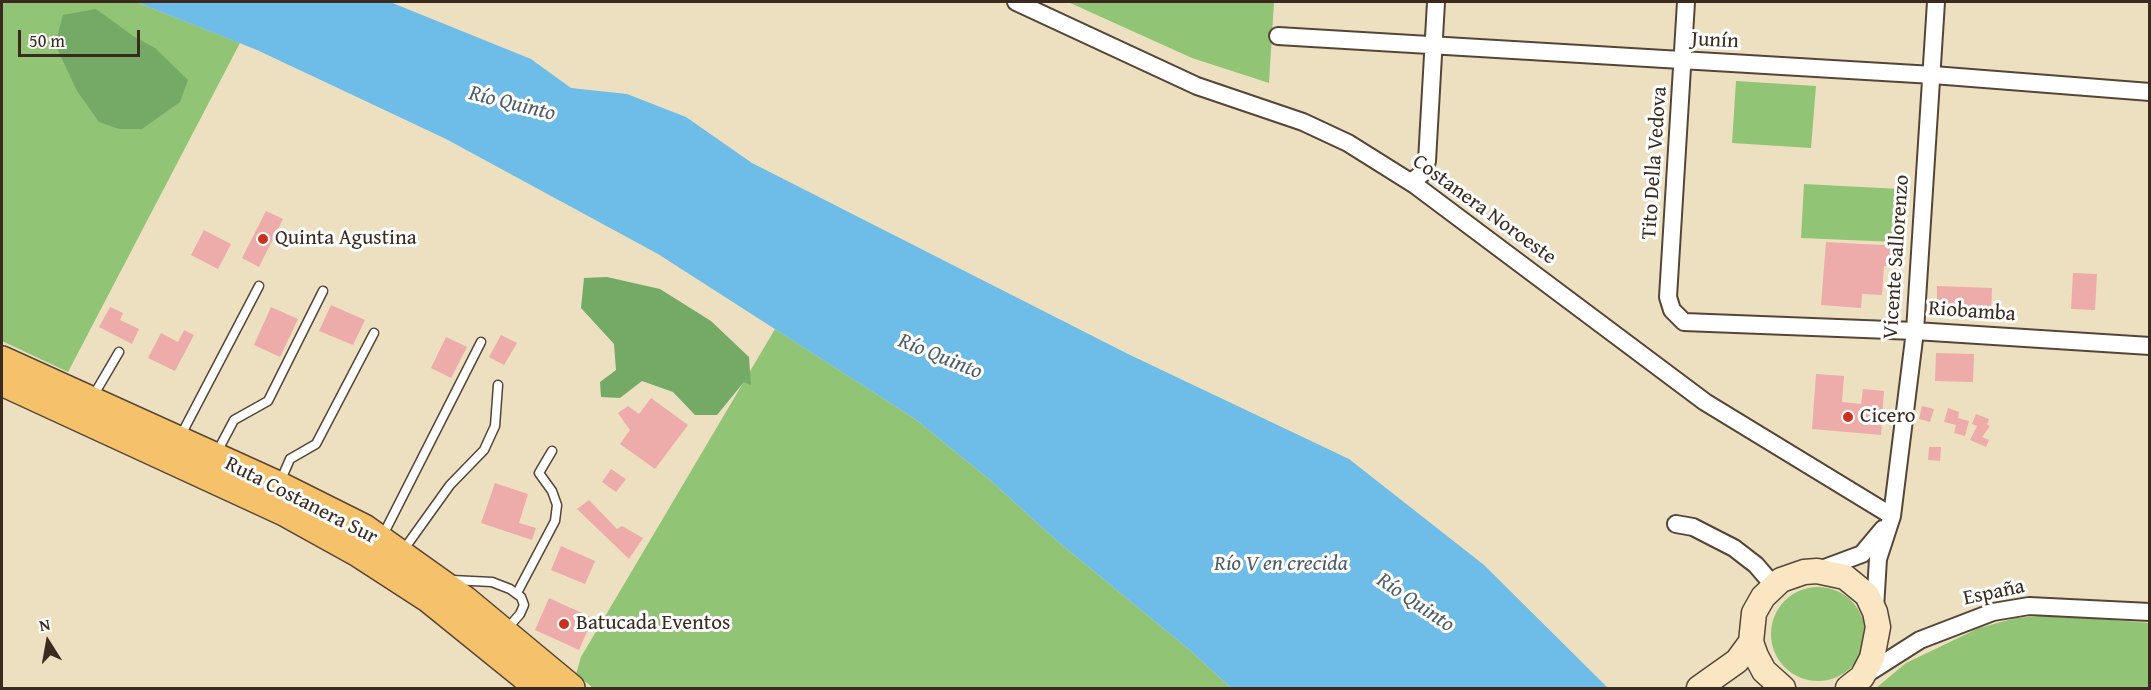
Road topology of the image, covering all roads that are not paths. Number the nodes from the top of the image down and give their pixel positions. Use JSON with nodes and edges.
{"nodes":[{"id":1,"x":1016,"y":2,"type":"edge"},
{"id":2,"x":1436,"y":2,"type":"edge"},
{"id":3,"x":1686,"y":2,"type":"edge"},
{"id":4,"x":1936,"y":2,"type":"edge"},
{"id":5,"x":1278,"y":36,"type":"dead end"},
{"id":6,"x":1434,"y":46,"type":"junction"},
{"id":7,"x":1684,"y":62,"type":"junction"},
{"id":8,"x":1933,"y":75,"type":"junction"},
{"id":9,"x":2150,"y":92,"type":"edge"},
{"id":10,"x":1411,"y":182,"type":"junction"},
{"id":11,"x":259,"y":286,"type":"dead end"},
{"id":12,"x":323,"y":291,"type":"dead end"},
{"id":13,"x":1684,"y":322,"type":"joint"},
{"id":14,"x":1915,"y":331,"type":"junction"},
{"id":15,"x":374,"y":333,"type":"dead end"},
{"id":16,"x":480,"y":342,"type":"dead end"},
{"id":17,"x":2150,"y":346,"type":"edge"},
{"id":18,"x":119,"y":352,"type":"dead end"},
{"id":19,"x":2,"y":360,"type":"edge"},
{"id":20,"x":2,"y":382,"type":"edge"},
{"id":21,"x":498,"y":385,"type":"dead end"},
{"id":22,"x":91,"y":400,"type":"junction"},
{"id":23,"x":178,"y":440,"type":"junction"},
{"id":24,"x":552,"y":452,"type":"dead end"},
{"id":25,"x":214,"y":457,"type":"junction"},
{"id":26,"x":278,"y":485,"type":"junction"},
{"id":27,"x":1892,"y":516,"type":"junction"},
{"id":28,"x":1676,"y":524,"type":"dead end"},
{"id":29,"x":390,"y":547,"type":"junction"},
{"id":30,"x":1816,"y":571,"type":"junction"},
{"id":31,"x":437,"y":579,"type":"junction"},
{"id":32,"x":1774,"y":586,"type":"junction"},
{"id":33,"x":517,"y":593,"type":"junction"},
{"id":34,"x":1875,"y":612,"type":"junction"},
{"id":35,"x":2150,"y":612,"type":"edge"},
{"id":36,"x":503,"y":632,"type":"junction"},
{"id":37,"x":1751,"y":642,"type":"junction"},
{"id":38,"x":1707,"y":683,"type":"edge"},
{"id":39,"x":1855,"y":683,"type":"edge"},
{"id":40,"x":1773,"y":687,"type":"edge"},
{"id":41,"x":539,"y":688,"type":"edge"},
{"id":42,"x":571,"y":688,"type":"edge"}],
"edges":[{"from":1,"to":10,"type":"street","name":"Costanera Noroeste"},
{"from":2,"to":6,"type":"street"},
{"from":3,"to":7,"type":"street","name":"Tito Della Vedova"},
{"from":4,"to":8,"type":"street","name":"Vicente Sallorenzo"},
{"from":5,"to":6,"type":"street","name":"Junín"},
{"from":6,"to":7,"type":"street","name":"Junín"},
{"from":6,"to":10,"type":"street"},
{"from":7,"to":8,"type":"street","name":"Junín"},
{"from":7,"to":13,"type":"street","name":"Tito Della Vedova"},
{"from":8,"to":9,"type":"street","name":"Junín"},
{"from":8,"to":14,"type":"street","name":"Vicente Sallorenzo"},
{"from":10,"to":27,"type":"street","name":"Costanera Noroeste"},
{"from":11,"to":23,"type":"lane"},
{"from":12,"to":25,"type":"lane"},
{"from":13,"to":14,"type":"street","name":"Riobamba"},
{"from":14,"to":17,"type":"street","name":"Riobamba"},
{"from":14,"to":27,"type":"street","name":"Vicente Sallorenzo"},
{"from":15,"to":26,"type":"lane"},
{"from":16,"to":29,"type":"lane"},
{"from":18,"to":22,"type":"lane"},
{"from":19,"to":22,"type":"main road","name":"Ruta Costanera Sur"},
{"from":20,"to":41,"type":"main road","name":"Ruta Costanera Sur"},
{"from":21,"to":29,"type":"lane"},
{"from":22,"to":23,"type":"main road","name":"Ruta Costanera Sur"},
{"from":23,"to":25,"type":"main road","name":"Ruta Costanera Sur"},
{"from":24,"to":33,"type":"lane"},
{"from":25,"to":26,"type":"main road","name":"Ruta Costanera Sur"},
{"from":26,"to":29,"type":"main road","name":"Ruta Costanera Sur"},
{"from":27,"to":30,"type":"street"},
{"from":27,"to":34,"type":"street","name":"Vicente Sallorenzo"},
{"from":28,"to":32,"type":"street"},
{"from":29,"to":31,"type":"main road","name":"Ruta Costanera Sur"},
{"from":30,"to":32,"type":"street"},
{"from":30,"to":34,"type":"street"},
{"from":31,"to":33,"type":"lane"},
{"from":31,"to":36,"type":"main road","name":"Ruta Costanera Sur"},
{"from":32,"to":37,"type":"street"},
{"from":33,"to":36,"type":"lane"},
{"from":34,"to":39,"type":"street"},
{"from":35,"to":39,"type":"street","name":"España"},
{"from":36,"to":42,"type":"main road","name":"Ruta Costanera Sur"},
{"from":37,"to":38,"type":"street"},
{"from":37,"to":40,"type":"street"}]}
